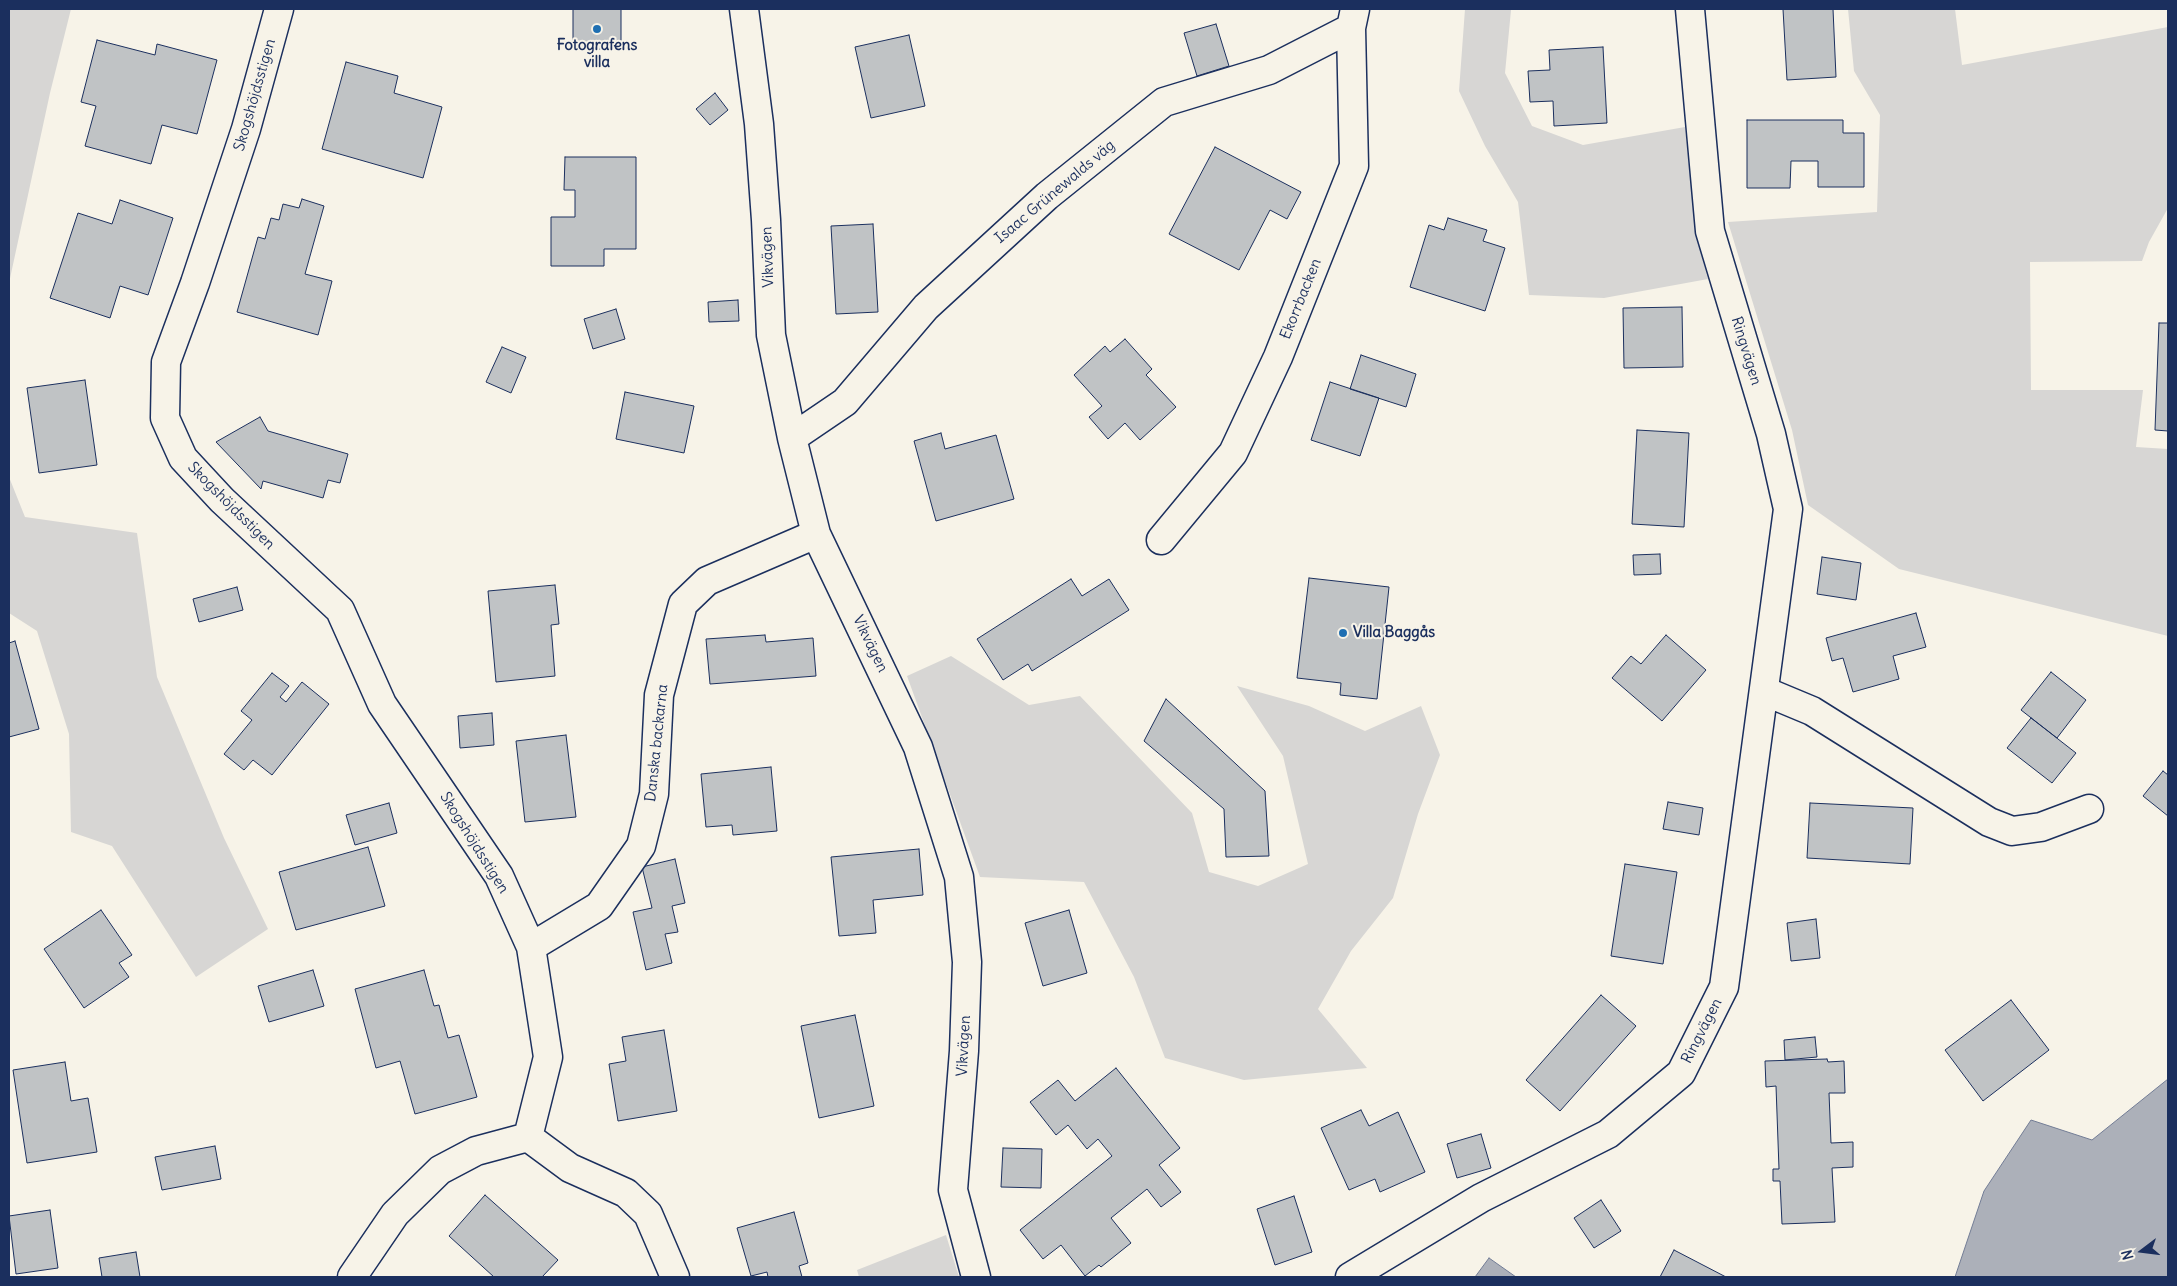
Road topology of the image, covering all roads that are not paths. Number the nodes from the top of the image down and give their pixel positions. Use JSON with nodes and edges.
{"nodes":[{"id":1,"x":279,"y":9,"type":"edge"},
{"id":2,"x":744,"y":9,"type":"edge"},
{"id":3,"x":1690,"y":9,"type":"edge"},
{"id":4,"x":1353,"y":18,"type":"edge"},
{"id":5,"x":792,"y":438,"type":"junction"},
{"id":6,"x":816,"y":534,"type":"junction"},
{"id":7,"x":1161,"y":540,"type":"dead end"},
{"id":8,"x":1764,"y":691,"type":"junction"},
{"id":9,"x":2089,"y":809,"type":"dead end"},
{"id":10,"x":532,"y":947,"type":"junction"},
{"id":11,"x":528,"y":1137,"type":"junction"},
{"id":12,"x":352,"y":1277,"type":"edge"},
{"id":13,"x":675,"y":1277,"type":"edge"},
{"id":14,"x":976,"y":1277,"type":"edge"},
{"id":15,"x":1350,"y":1277,"type":"edge"}],
"edges":[{"from":1,"to":10,"type":"street","name":"Skogshöjdsstigen"},
{"from":2,"to":5,"type":"street","name":"Vikvägen"},
{"from":3,"to":8,"type":"street","name":"Ringvägen"},
{"from":4,"to":5,"type":"street","name":"Isaac Grünewalds väg"},
{"from":4,"to":7,"type":"street","name":"Ekorrbacken"},
{"from":5,"to":6,"type":"street","name":"Vikvägen"},
{"from":6,"to":10,"type":"street","name":"Danska backarna"},
{"from":6,"to":14,"type":"street","name":"Vikvägen"},
{"from":8,"to":9,"type":"street"},
{"from":8,"to":15,"type":"street","name":"Ringvägen"},
{"from":10,"to":11,"type":"street"},
{"from":11,"to":12,"type":"street"},
{"from":11,"to":13,"type":"street"}]}
